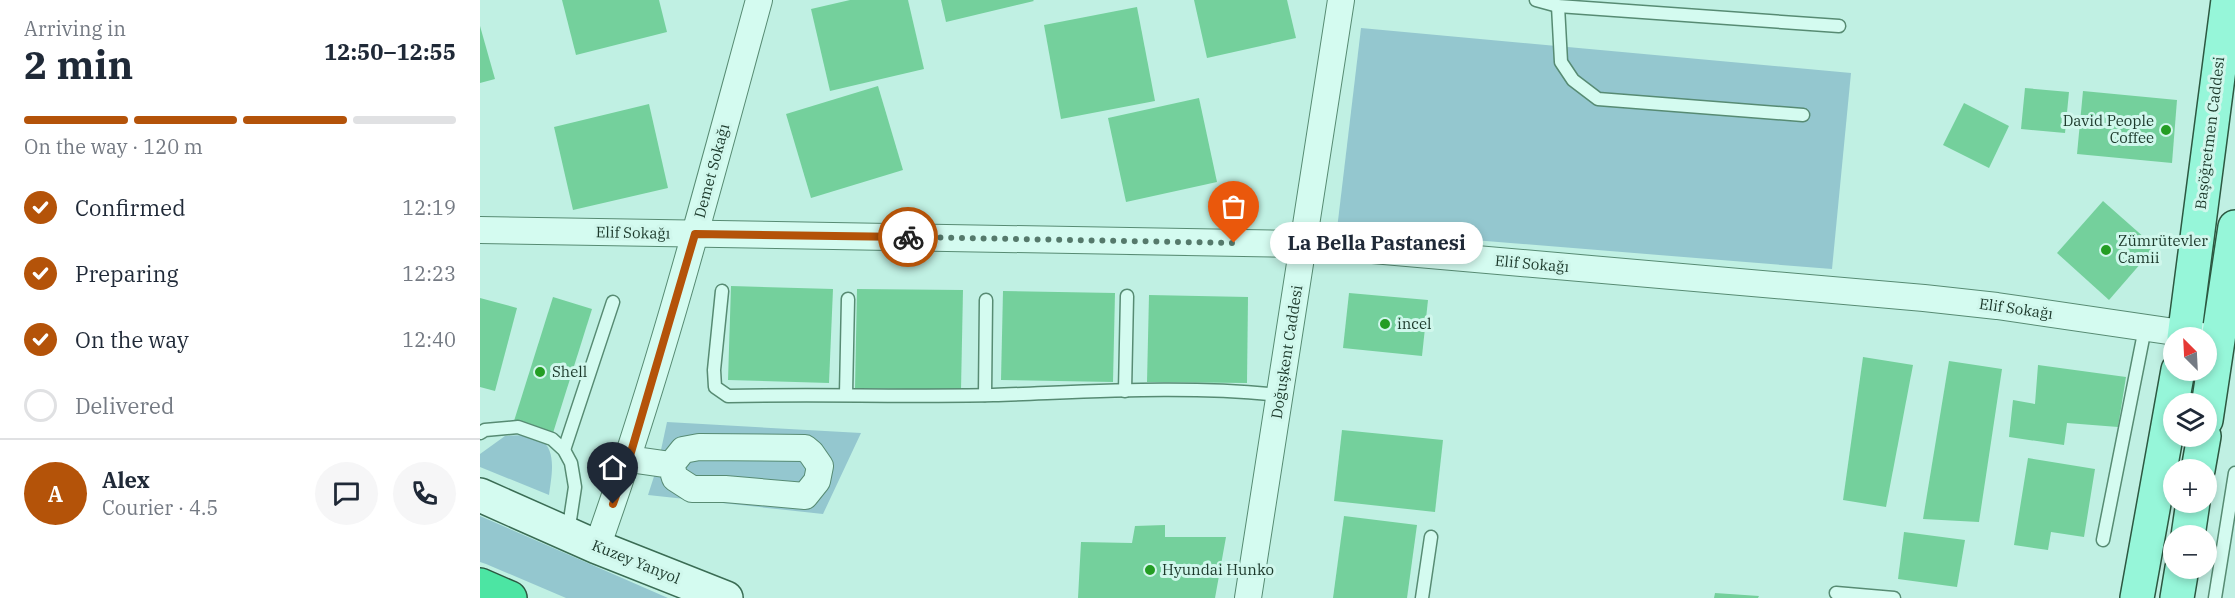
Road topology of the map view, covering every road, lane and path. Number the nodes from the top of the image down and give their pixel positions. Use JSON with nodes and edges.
{"nodes":[{"id":1,"x":759,"y":0,"type":"edge"},
{"id":2,"x":1341,"y":0,"type":"edge"},
{"id":3,"x":1536,"y":0,"type":"edge"},
{"id":4,"x":2228,"y":0,"type":"edge"},
{"id":5,"x":1558,"y":6,"type":"junction"},
{"id":6,"x":1839,"y":26,"type":"dead end"},
{"id":7,"x":1803,"y":115,"type":"dead end"},
{"id":8,"x":2235,"y":227,"type":"edge"},
{"id":9,"x":480,"y":230,"type":"edge"},
{"id":10,"x":695,"y":234,"type":"junction"},
{"id":11,"x":1304,"y":244,"type":"junction"},
{"id":12,"x":722,"y":291,"type":"dead end"},
{"id":13,"x":1127,"y":296,"type":"dead end"},
{"id":14,"x":848,"y":299,"type":"dead end"},
{"id":15,"x":986,"y":300,"type":"dead end"},
{"id":16,"x":613,"y":302,"type":"dead end"},
{"id":17,"x":2185,"y":327,"type":"edge"},
{"id":18,"x":2145,"y":328,"type":"junction"},
{"id":19,"x":2163,"y":331,"type":"edge"},
{"id":20,"x":2217,"y":342,"type":"edge"},
{"id":21,"x":2224,"y":343,"type":"junction"},
{"id":22,"x":2176,"y":381,"type":"edge"},
{"id":23,"x":1125,"y":392,"type":"junction"},
{"id":24,"x":2212,"y":393,"type":"edge"},
{"id":25,"x":846,"y":394,"type":"junction"},
{"id":26,"x":985,"y":395,"type":"junction"},
{"id":27,"x":1280,"y":395,"type":"junction"},
{"id":28,"x":480,"y":434,"type":"edge"},
{"id":29,"x":564,"y":450,"type":"junction"},
{"id":30,"x":629,"y":459,"type":"junction"},
{"id":31,"x":671,"y":465,"type":"junction"},
{"id":32,"x":2235,"y":473,"type":"edge"},
{"id":33,"x":480,"y":495,"type":"edge"},
{"id":34,"x":568,"y":534,"type":"junction"},
{"id":35,"x":1431,"y":537,"type":"dead end"},
{"id":36,"x":2103,"y":540,"type":"dead end"},
{"id":37,"x":597,"y":548,"type":"junction"},
{"id":38,"x":2180,"y":579,"type":"edge"},
{"id":39,"x":480,"y":585,"type":"edge"},
{"id":40,"x":1836,"y":593,"type":"dead end"},
{"id":41,"x":510,"y":598,"type":"edge"},
{"id":42,"x":726,"y":598,"type":"edge"},
{"id":43,"x":1248,"y":598,"type":"edge"},
{"id":44,"x":1422,"y":598,"type":"edge"},
{"id":45,"x":1894,"y":598,"type":"edge"},
{"id":46,"x":2137,"y":598,"type":"edge"},
{"id":47,"x":2177,"y":598,"type":"edge"},
{"id":48,"x":2215,"y":598,"type":"edge"}],
"edges":[{"from":1,"to":10,"type":"street","name":"Demet Sokağı"},
{"from":2,"to":11,"type":"street","name":"Doğuşkent Caddesi"},
{"from":3,"to":5,"type":"lane"},
{"from":4,"to":17,"type":"main road","name":"Başöğretmen Caddesi"},
{"from":5,"to":6,"type":"lane"},
{"from":5,"to":7,"type":"lane"},
{"from":8,"to":21,"type":"main road"},
{"from":9,"to":10,"type":"street","name":"Elif Sokağı"},
{"from":10,"to":11,"type":"street","name":"Elif Sokağı"},
{"from":10,"to":30,"type":"street","name":"Demet Sokağı"},
{"from":11,"to":18,"type":"street","name":"Elif Sokağı"},
{"from":11,"to":27,"type":"street","name":"Doğuşkent Caddesi"},
{"from":12,"to":25,"type":"lane"},
{"from":13,"to":23,"type":"lane"},
{"from":14,"to":25,"type":"lane"},
{"from":15,"to":26,"type":"lane"},
{"from":16,"to":29,"type":"lane"},
{"from":18,"to":19,"type":"street","name":"Elif Sokağı"},
{"from":18,"to":36,"type":"lane"},
{"from":20,"to":21,"type":"street","name":"Elif Sokağı"},
{"from":21,"to":24,"type":"main road"},
{"from":22,"to":46,"type":"main road"},
{"from":23,"to":26,"type":"lane"},
{"from":23,"to":27,"type":"lane"},
{"from":25,"to":26,"type":"lane"},
{"from":27,"to":43,"type":"street","name":"Doğuşkent Caddesi"},
{"from":28,"to":29,"type":"lane"},
{"from":29,"to":34,"type":"lane"},
{"from":30,"to":31,"type":"street"},
{"from":30,"to":37,"type":"street","name":"Demet Sokağı"},
{"from":31,"to":31,"type":"street"},
{"from":32,"to":48,"type":"lane"},
{"from":33,"to":34,"type":"main road","name":"Kuzey Yanyol"},
{"from":34,"to":37,"type":"main road","name":"Kuzey Yanyol"},
{"from":35,"to":44,"type":"lane"},
{"from":37,"to":42,"type":"main road","name":"Kuzey Yanyol"},
{"from":38,"to":47,"type":"main road"},
{"from":39,"to":41,"type":"highway"},
{"from":40,"to":45,"type":"lane"}]}
